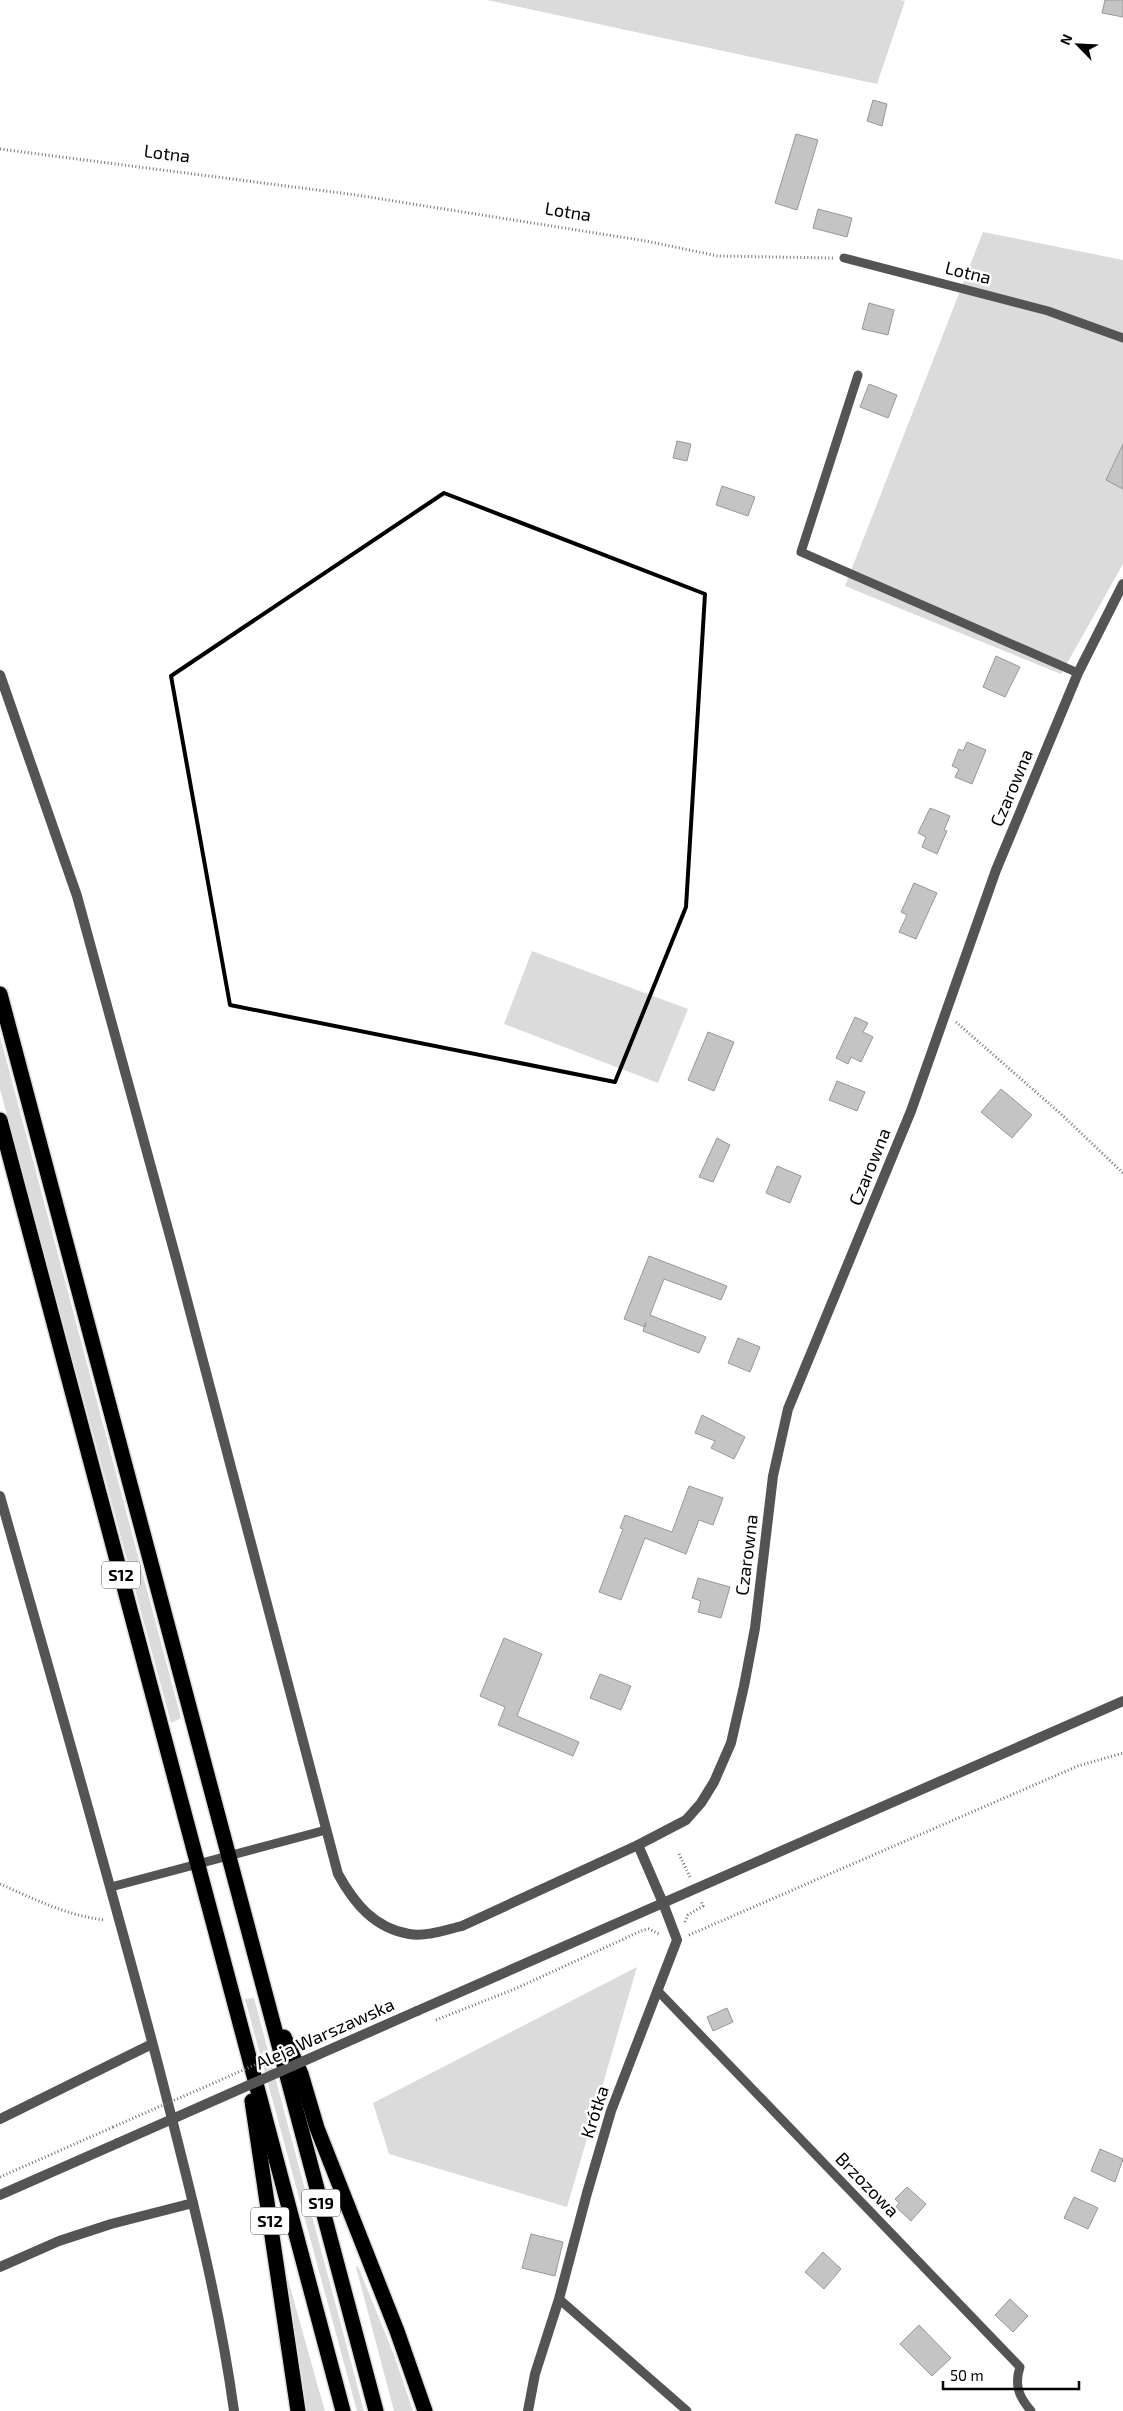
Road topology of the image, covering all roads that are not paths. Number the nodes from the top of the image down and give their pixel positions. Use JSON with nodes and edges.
{"nodes":[{"id":1,"x":844,"y":258,"type":"road end"},
{"id":2,"x":1123,"y":338,"type":"edge"},
{"id":3,"x":858,"y":375,"type":"dead end"},
{"id":4,"x":1123,"y":584,"type":"edge"},
{"id":5,"x":1078,"y":673,"type":"junction"},
{"id":6,"x":0,"y":676,"type":"edge"},
{"id":7,"x":0,"y":994,"type":"edge"},
{"id":8,"x":0,"y":1120,"type":"edge"},
{"id":9,"x":0,"y":1496,"type":"edge"},
{"id":10,"x":1123,"y":1701,"type":"edge"},
{"id":11,"x":326,"y":1830,"type":"junction"},
{"id":12,"x":638,"y":1845,"type":"junction"},
{"id":13,"x":229,"y":1856,"type":"junction"},
{"id":14,"x":198,"y":1864,"type":"junction"},
{"id":15,"x":111,"y":1887,"type":"junction"},
{"id":16,"x":663,"y":1903,"type":"junction"},
{"id":17,"x":656,"y":1990,"type":"junction"},
{"id":18,"x":265,"y":1994,"type":"junction"},
{"id":19,"x":242,"y":2030,"type":"junction"},
{"id":20,"x":152,"y":2044,"type":"junction"},
{"id":21,"x":0,"y":2119,"type":"edge"},
{"id":22,"x":0,"y":2195,"type":"edge"},
{"id":23,"x":193,"y":2203,"type":"junction"},
{"id":24,"x":0,"y":2267,"type":"edge"},
{"id":25,"x":559,"y":2299,"type":"junction"},
{"id":26,"x":234,"y":2411,"type":"edge"},
{"id":27,"x":298,"y":2411,"type":"edge"},
{"id":28,"x":343,"y":2411,"type":"edge"},
{"id":29,"x":376,"y":2411,"type":"edge"},
{"id":30,"x":425,"y":2411,"type":"edge"},
{"id":31,"x":528,"y":2411,"type":"edge"},
{"id":32,"x":688,"y":2411,"type":"edge"},
{"id":33,"x":1031,"y":2411,"type":"edge"}],
"edges":[{"from":1,"to":2,"type":"lane","name":"Lotna"},
{"from":3,"to":5,"type":"lane"},
{"from":4,"to":5,"type":"street","name":"Czarowna"},
{"from":5,"to":12,"type":"street","name":"Czarowna"},
{"from":6,"to":11,"type":"street","name":"Czarowna"},
{"from":7,"to":13,"type":"highway","number":"S12"},
{"from":8,"to":14,"type":"highway","number":"S12"},
{"from":9,"to":15,"type":"street"},
{"from":10,"to":16,"type":"street","name":"Aleja Warszawska"},
{"from":11,"to":12,"type":"street","name":"Czarowna"},
{"from":11,"to":13,"type":"lane"},
{"from":12,"to":16,"type":"street"},
{"from":13,"to":14,"type":"lane"},
{"from":13,"to":18,"type":"highway","number":"S12"},
{"from":14,"to":15,"type":"lane"},
{"from":14,"to":19,"type":"highway","number":"S12"},
{"from":15,"to":20,"type":"street"},
{"from":16,"to":17,"type":"street","name":"Krótka"},
{"from":16,"to":22,"type":"street","name":"Aleja Warszawska","bridge":true},
{"from":17,"to":25,"type":"street","name":"Krótka"},
{"from":17,"to":33,"type":"lane","name":"Brzozowa"},
{"from":18,"to":29,"type":"highway","number":"S19"},
{"from":18,"to":30,"type":"highway","number":"S12"},
{"from":19,"to":27,"type":"highway","number":"S12"},
{"from":19,"to":28,"type":"highway","number":"S19"},
{"from":20,"to":21,"type":"street"},
{"from":20,"to":23,"type":"street"},
{"from":23,"to":24,"type":"street"},
{"from":23,"to":26,"type":"street"},
{"from":25,"to":31,"type":"street","name":"Krótka"},
{"from":25,"to":32,"type":"lane"}]}
